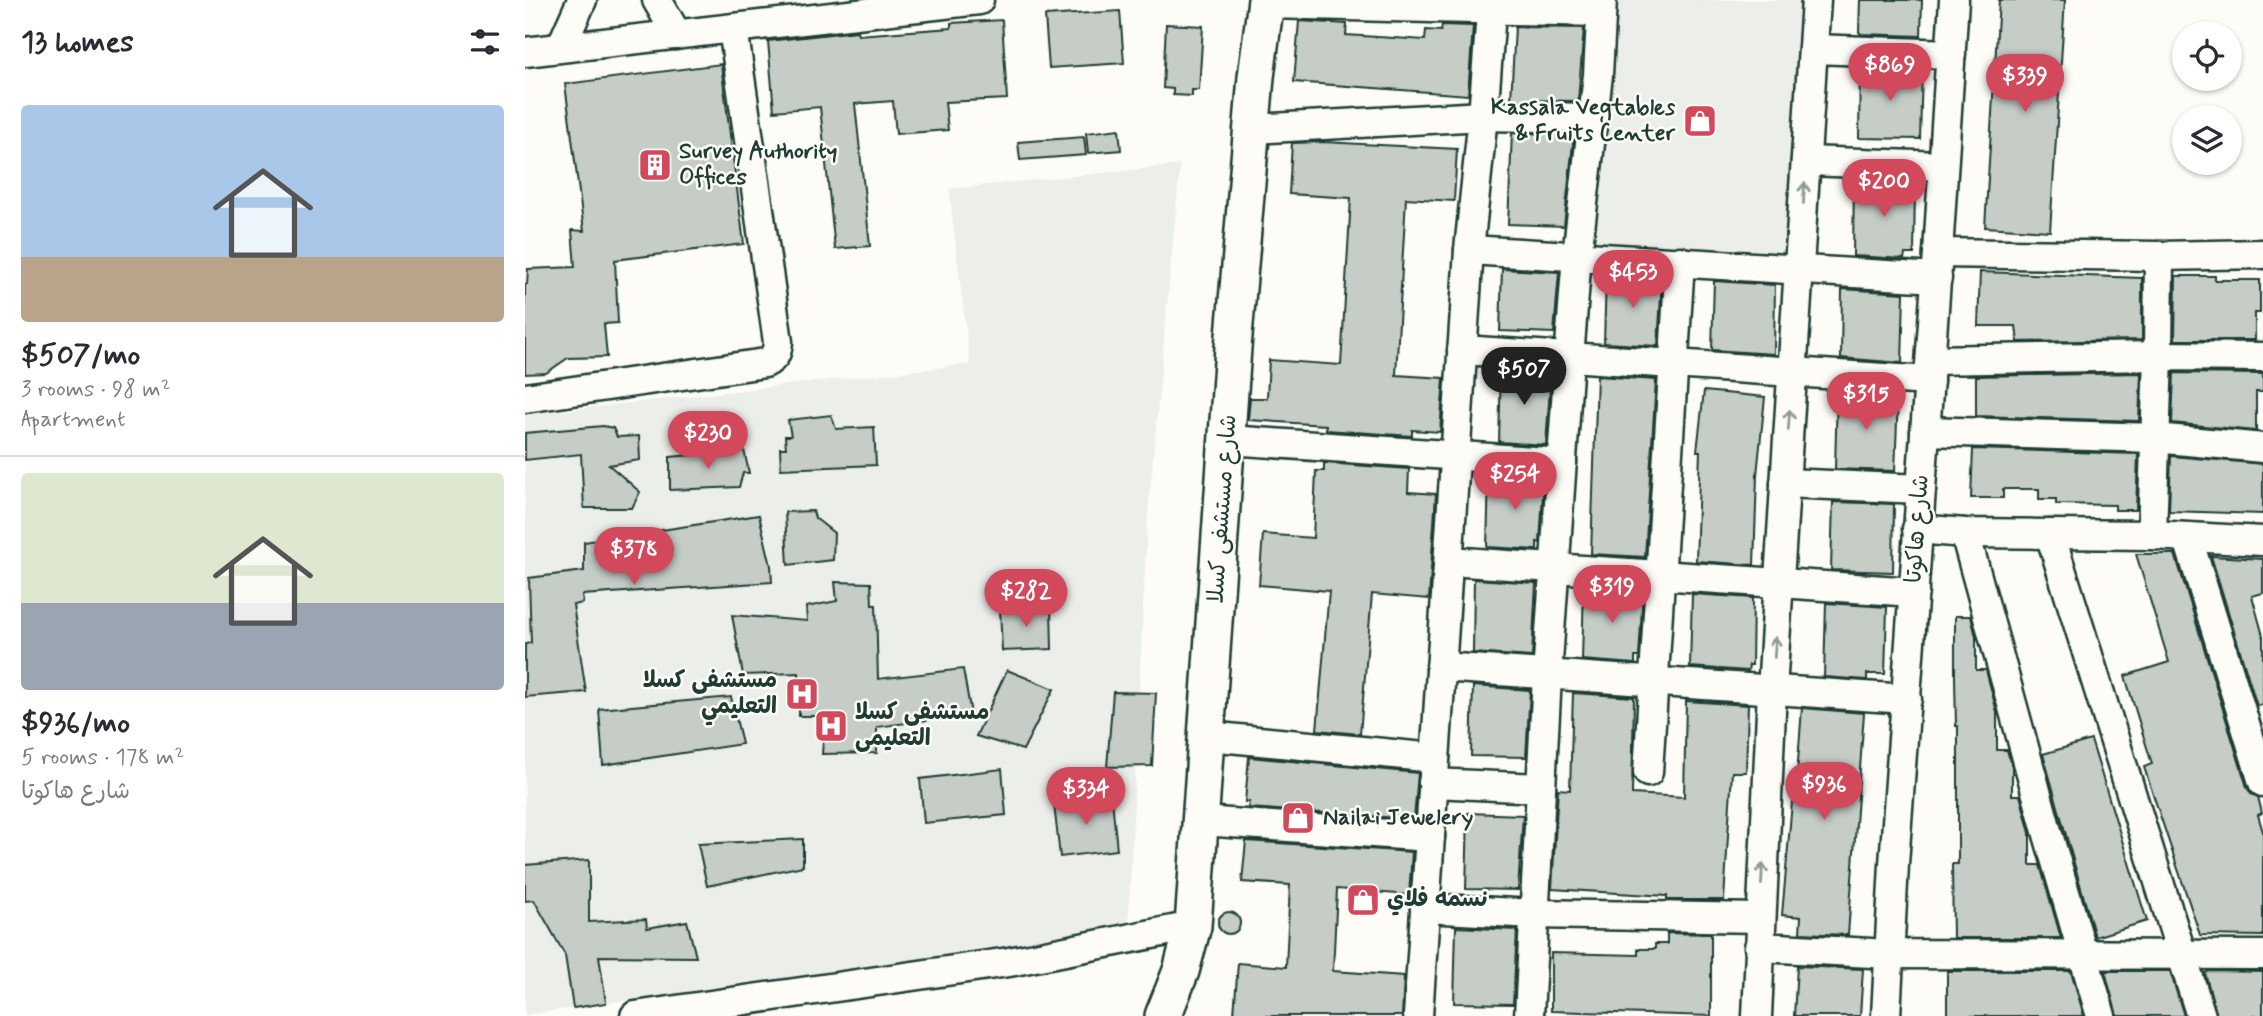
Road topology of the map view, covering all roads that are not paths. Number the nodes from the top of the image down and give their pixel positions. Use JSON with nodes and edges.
{"nodes":[{"id":1,"x":582,"y":0,"type":"edge"},
{"id":2,"x":657,"y":0,"type":"edge"},
{"id":3,"x":979,"y":0,"type":"edge"},
{"id":4,"x":1816,"y":0,"type":"edge"},
{"id":5,"x":1954,"y":0,"type":"edge"},
{"id":6,"x":1266,"y":2,"type":"edge"},
{"id":7,"x":1492,"y":4,"type":"edge"},
{"id":8,"x":1601,"y":6,"type":"edge"},
{"id":9,"x":733,"y":28,"type":"junction"},
{"id":10,"x":677,"y":35,"type":"junction"},
{"id":11,"x":561,"y":47,"type":"junction"},
{"id":12,"x":1813,"y":49,"type":"junction"},
{"id":13,"x":525,"y":51,"type":"edge"},
{"id":14,"x":1951,"y":54,"type":"junction"},
{"id":15,"x":1483,"y":116,"type":"junction"},
{"id":16,"x":1593,"y":118,"type":"junction"},
{"id":17,"x":1252,"y":129,"type":"junction"},
{"id":18,"x":1806,"y":161,"type":"junction"},
{"id":19,"x":1943,"y":166,"type":"junction"},
{"id":20,"x":1469,"y":250,"type":"junction"},
{"id":21,"x":2263,"y":254,"type":"edge"},
{"id":22,"x":1577,"y":255,"type":"junction"},
{"id":23,"x":2159,"y":256,"type":"junction"},
{"id":24,"x":1680,"y":261,"type":"junction"},
{"id":25,"x":1938,"y":265,"type":"junction"},
{"id":26,"x":1800,"y":269,"type":"junction"},
{"id":27,"x":1462,"y":350,"type":"junction"},
{"id":28,"x":2158,"y":356,"type":"junction"},
{"id":29,"x":2263,"y":357,"type":"edge"},
{"id":30,"x":1569,"y":359,"type":"junction"},
{"id":31,"x":1673,"y":366,"type":"junction"},
{"id":32,"x":1930,"y":370,"type":"junction"},
{"id":33,"x":1792,"y":372,"type":"junction"},
{"id":34,"x":525,"y":398,"type":"edge"},
{"id":35,"x":1924,"y":430,"type":"junction"},
{"id":36,"x":2155,"y":438,"type":"junction"},
{"id":37,"x":1228,"y":440,"type":"junction"},
{"id":38,"x":2263,"y":448,"type":"edge"},
{"id":39,"x":1455,"y":455,"type":"junction"},
{"id":40,"x":1562,"y":463,"type":"junction"},
{"id":41,"x":1785,"y":483,"type":"junction"},
{"id":42,"x":1921,"y":489,"type":"junction"},
{"id":43,"x":1917,"y":529,"type":"junction"},
{"id":44,"x":1965,"y":533,"type":"junction"},
{"id":45,"x":2050,"y":534,"type":"junction"},
{"id":46,"x":2152,"y":536,"type":"junction"},
{"id":47,"x":2188,"y":539,"type":"junction"},
{"id":48,"x":2263,"y":541,"type":"edge"},
{"id":49,"x":1448,"y":561,"type":"junction"},
{"id":50,"x":1555,"y":568,"type":"junction"},
{"id":51,"x":1660,"y":576,"type":"junction"},
{"id":52,"x":1779,"y":583,"type":"junction"},
{"id":53,"x":1914,"y":592,"type":"junction"},
{"id":54,"x":1441,"y":667,"type":"junction"},
{"id":55,"x":1547,"y":676,"type":"junction"},
{"id":56,"x":1653,"y":683,"type":"junction"},
{"id":57,"x":1772,"y":690,"type":"junction"},
{"id":58,"x":1907,"y":699,"type":"junction"},
{"id":59,"x":1208,"y":736,"type":"junction"},
{"id":60,"x":1434,"y":771,"type":"junction"},
{"id":61,"x":1648,"y":772,"type":"dead end"},
{"id":62,"x":2263,"y":782,"type":"edge"},
{"id":63,"x":1541,"y":788,"type":"junction"},
{"id":64,"x":1202,"y":821,"type":"junction"},
{"id":65,"x":1430,"y":837,"type":"junction"},
{"id":66,"x":1425,"y":908,"type":"junction"},
{"id":67,"x":1534,"y":914,"type":"junction"},
{"id":68,"x":1760,"y":918,"type":"junction"},
{"id":69,"x":1193,"y":926,"type":"junction"},
{"id":70,"x":1759,"y":947,"type":"junction"},
{"id":71,"x":1890,"y":954,"type":"junction"},
{"id":72,"x":2263,"y":954,"type":"edge"},
{"id":73,"x":2180,"y":955,"type":"junction"},
{"id":74,"x":2083,"y":956,"type":"junction"},
{"id":75,"x":1163,"y":1015,"type":"edge"},
{"id":76,"x":635,"y":1016,"type":"edge"},
{"id":77,"x":1418,"y":1016,"type":"edge"},
{"id":78,"x":1529,"y":1016,"type":"edge"},
{"id":79,"x":1757,"y":1016,"type":"edge"},
{"id":80,"x":1887,"y":1016,"type":"edge"},
{"id":81,"x":2101,"y":1016,"type":"edge"},
{"id":82,"x":2201,"y":1016,"type":"edge"}],
"edges":[{"from":1,"to":11,"type":"street"},
{"from":2,"to":10,"type":"street"},
{"from":3,"to":9,"type":"street"},
{"from":4,"to":12,"type":"street"},
{"from":5,"to":14,"type":"street","name":"شارع هاكوتا"},
{"from":6,"to":7,"type":"street"},
{"from":6,"to":17,"type":"main road","name":"شارع مستشفى كسلا"},
{"from":7,"to":8,"type":"street"},
{"from":7,"to":15,"type":"street"},
{"from":8,"to":16,"type":"street"},
{"from":9,"to":10,"type":"street"},
{"from":9,"to":34,"type":"street"},
{"from":10,"to":11,"type":"street"},
{"from":11,"to":13,"type":"street"},
{"from":12,"to":14,"type":"street"},
{"from":12,"to":18,"type":"street"},
{"from":14,"to":19,"type":"street","name":"شارع هاكوتا"},
{"from":15,"to":16,"type":"street"},
{"from":15,"to":17,"type":"street"},
{"from":15,"to":20,"type":"street"},
{"from":16,"to":22,"type":"street"},
{"from":17,"to":37,"type":"main road","name":"شارع مستشفى كسلا"},
{"from":18,"to":19,"type":"street"},
{"from":26,"to":18,"type":"street","one_way":true},
{"from":19,"to":25,"type":"street","name":"شارع هاكوتا"},
{"from":20,"to":22,"type":"street"},
{"from":20,"to":27,"type":"street"},
{"from":21,"to":23,"type":"street"},
{"from":22,"to":24,"type":"street"},
{"from":22,"to":30,"type":"street"},
{"from":23,"to":25,"type":"street"},
{"from":23,"to":28,"type":"street"},
{"from":24,"to":26,"type":"street"},
{"from":24,"to":31,"type":"street"},
{"from":25,"to":26,"type":"street"},
{"from":25,"to":32,"type":"street","name":"شارع هاكوتا"},
{"from":26,"to":33,"type":"street"},
{"from":27,"to":30,"type":"street"},
{"from":27,"to":39,"type":"street"},
{"from":28,"to":29,"type":"street"},
{"from":28,"to":32,"type":"street"},
{"from":28,"to":36,"type":"street"},
{"from":30,"to":31,"type":"street"},
{"from":30,"to":40,"type":"street"},
{"from":31,"to":33,"type":"street"},
{"from":31,"to":51,"type":"street"},
{"from":32,"to":33,"type":"street"},
{"from":32,"to":35,"type":"street","name":"شارع هاكوتا"},
{"from":41,"to":33,"type":"street","one_way":true},
{"from":35,"to":36,"type":"street"},
{"from":35,"to":42,"type":"street","name":"شارع هاكوتا"},
{"from":36,"to":38,"type":"street"},
{"from":36,"to":46,"type":"street"},
{"from":37,"to":39,"type":"street"},
{"from":37,"to":59,"type":"main road","name":"شارع مستشفى كسلا"},
{"from":39,"to":40,"type":"street"},
{"from":39,"to":49,"type":"street"},
{"from":40,"to":50,"type":"street"},
{"from":41,"to":42,"type":"street"},
{"from":41,"to":52,"type":"street"},
{"from":42,"to":43,"type":"street","name":"شارع هاكوتا"},
{"from":43,"to":44,"type":"street"},
{"from":43,"to":53,"type":"street","name":"شارع هاكوتا"},
{"from":44,"to":45,"type":"street"},
{"from":44,"to":74,"type":"street"},
{"from":45,"to":46,"type":"street"},
{"from":45,"to":73,"type":"street"},
{"from":46,"to":47,"type":"street"},
{"from":47,"to":48,"type":"street"},
{"from":47,"to":62,"type":"street"},
{"from":49,"to":50,"type":"street"},
{"from":49,"to":54,"type":"street"},
{"from":50,"to":51,"type":"street"},
{"from":50,"to":55,"type":"street"},
{"from":51,"to":52,"type":"street"},
{"from":51,"to":56,"type":"street"},
{"from":52,"to":53,"type":"street"},
{"from":57,"to":52,"type":"street","one_way":true},
{"from":53,"to":58,"type":"street","name":"شارع هاكوتا"},
{"from":54,"to":55,"type":"street"},
{"from":54,"to":60,"type":"street"},
{"from":55,"to":56,"type":"street"},
{"from":55,"to":63,"type":"street"},
{"from":56,"to":57,"type":"street"},
{"from":56,"to":61,"type":"street"},
{"from":57,"to":58,"type":"street"},
{"from":68,"to":57,"type":"street","one_way":true},
{"from":58,"to":71,"type":"street","name":"شارع هاكوتا"},
{"from":59,"to":60,"type":"street"},
{"from":59,"to":64,"type":"main road","name":"شارع مستشفى كسلا"},
{"from":60,"to":63,"type":"street"},
{"from":60,"to":65,"type":"street"},
{"from":63,"to":67,"type":"street"},
{"from":64,"to":65,"type":"street"},
{"from":64,"to":69,"type":"main road","name":"شارع مستشفى كسلا"},
{"from":65,"to":66,"type":"street"},
{"from":66,"to":67,"type":"street"},
{"from":66,"to":77,"type":"street"},
{"from":67,"to":68,"type":"street"},
{"from":67,"to":78,"type":"street"},
{"from":68,"to":70,"type":"street"},
{"from":69,"to":75,"type":"main road","name":"شارع مستشفى كسلا"},
{"from":69,"to":76,"type":"street"},
{"from":70,"to":71,"type":"street"},
{"from":70,"to":79,"type":"street"},
{"from":71,"to":74,"type":"street"},
{"from":71,"to":80,"type":"street","name":"شارع هاكوتا"},
{"from":72,"to":73,"type":"street"},
{"from":73,"to":74,"type":"street"},
{"from":73,"to":82,"type":"street"},
{"from":74,"to":81,"type":"street"}]}
